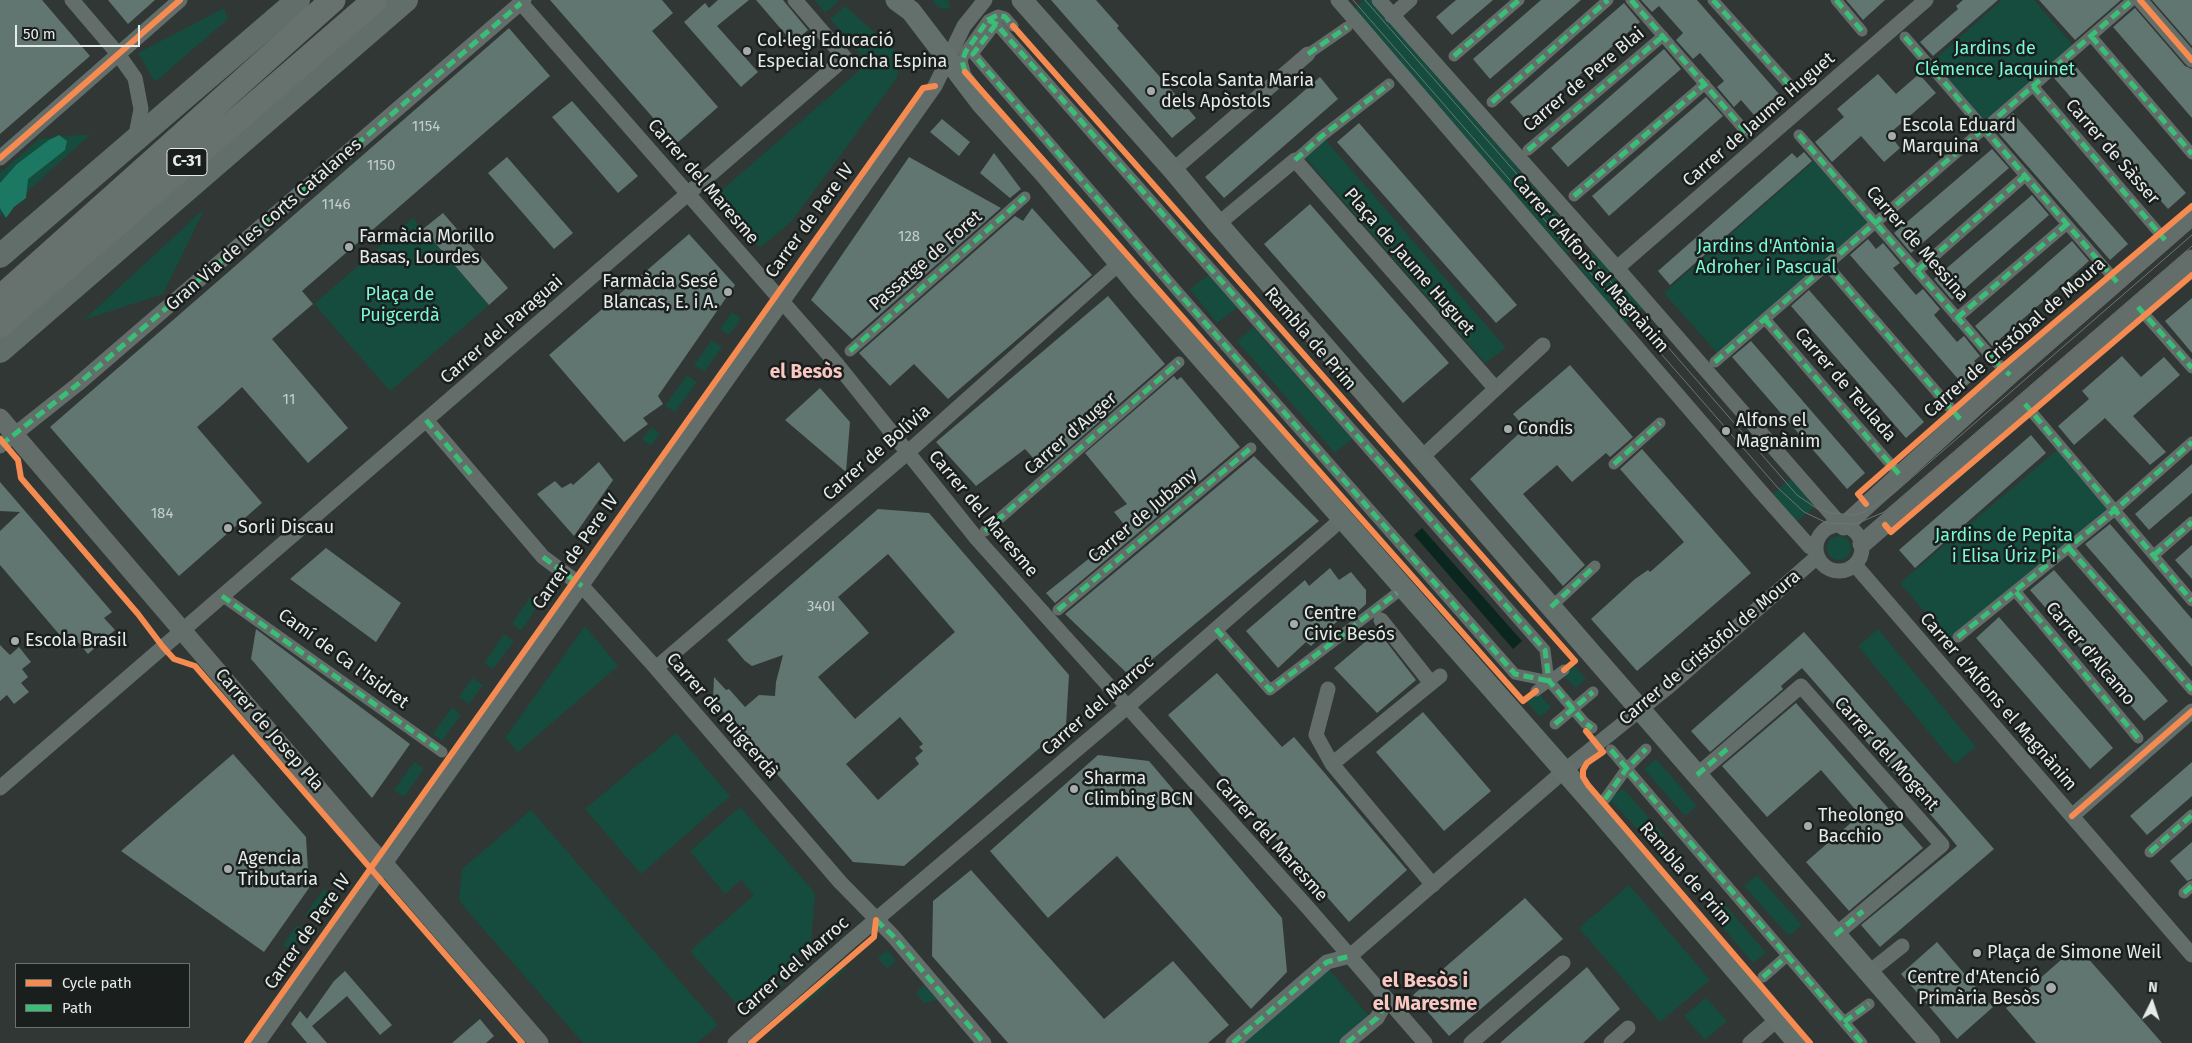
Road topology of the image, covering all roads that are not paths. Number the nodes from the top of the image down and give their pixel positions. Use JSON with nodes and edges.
{"nodes":[{"id":1,"x":72,"y":0,"type":"edge"},
{"id":2,"x":180,"y":0,"type":"edge"},
{"id":3,"x":298,"y":0,"type":"edge"},
{"id":4,"x":333,"y":0,"type":"edge"},
{"id":5,"x":375,"y":0,"type":"edge"},
{"id":6,"x":406,"y":0,"type":"edge"},
{"id":7,"x":794,"y":0,"type":"edge"},
{"id":8,"x":985,"y":0,"type":"edge"},
{"id":9,"x":1022,"y":0,"type":"edge"},
{"id":10,"x":1338,"y":0,"type":"edge"},
{"id":11,"x":1379,"y":0,"type":"edge"},
{"id":12,"x":1410,"y":0,"type":"edge"},
{"id":13,"x":1518,"y":0,"type":"edge"},
{"id":14,"x":1608,"y":0,"type":"edge"},
{"id":15,"x":1631,"y":0,"type":"edge"},
{"id":16,"x":1713,"y":0,"type":"edge"},
{"id":17,"x":1836,"y":0,"type":"edge"},
{"id":18,"x":1926,"y":0,"type":"edge"},
{"id":19,"x":523,"y":1,"type":"edge"},
{"id":20,"x":2135,"y":1,"type":"edge"},
{"id":21,"x":907,"y":4,"type":"edge"},
{"id":22,"x":1392,"y":16,"type":"junction"},
{"id":23,"x":992,"y":22,"type":"junction"},
{"id":24,"x":1013,"y":26,"type":"dead end"},
{"id":25,"x":1347,"y":27,"type":"dead end"},
{"id":26,"x":1862,"y":31,"type":"dead end"},
{"id":27,"x":1663,"y":36,"type":"junction"},
{"id":28,"x":2091,"y":36,"type":"junction"},
{"id":29,"x":1905,"y":37,"type":"dead end"},
{"id":30,"x":118,"y":54,"type":"junction"},
{"id":31,"x":1308,"y":54,"type":"joint"},
{"id":32,"x":1454,"y":56,"type":"dead end"},
{"id":33,"x":2192,"y":60,"type":"edge"},
{"id":34,"x":956,"y":66,"type":"junction"},
{"id":35,"x":1389,"y":84,"type":"dead end"},
{"id":36,"x":1705,"y":84,"type":"junction"},
{"id":37,"x":2033,"y":86,"type":"junction"},
{"id":38,"x":1794,"y":90,"type":"dead end"},
{"id":39,"x":1492,"y":102,"type":"dead end"},
{"id":40,"x":1984,"y":128,"type":"junction"},
{"id":41,"x":1748,"y":132,"type":"dead end"},
{"id":42,"x":1799,"y":135,"type":"dead end"},
{"id":43,"x":135,"y":140,"type":"junction"},
{"id":44,"x":1528,"y":150,"type":"dead end"},
{"id":45,"x":2192,"y":154,"type":"edge"},
{"id":46,"x":0,"y":158,"type":"edge"},
{"id":47,"x":1294,"y":160,"type":"junction"},
{"id":48,"x":1174,"y":170,"type":"junction"},
{"id":49,"x":2025,"y":176,"type":"junction"},
{"id":50,"x":688,"y":193,"type":"junction"},
{"id":51,"x":1574,"y":196,"type":"dead end"},
{"id":52,"x":1025,"y":197,"type":"dead end"},
{"id":53,"x":2192,"y":216,"type":"edge"},
{"id":54,"x":1875,"y":222,"type":"junction"},
{"id":55,"x":1218,"y":224,"type":"junction"},
{"id":56,"x":2066,"y":225,"type":"junction"},
{"id":57,"x":2165,"y":240,"type":"junction"},
{"id":58,"x":0,"y":256,"type":"edge"},
{"id":59,"x":2192,"y":259,"type":"edge"},
{"id":60,"x":1827,"y":265,"type":"junction"},
{"id":61,"x":1121,"y":266,"type":"junction"},
{"id":62,"x":1617,"y":268,"type":"junction"},
{"id":63,"x":1917,"y":271,"type":"junction"},
{"id":64,"x":2117,"y":282,"type":"junction"},
{"id":65,"x":0,"y":298,"type":"edge"},
{"id":66,"x":782,"y":303,"type":"junction"},
{"id":67,"x":2138,"y":307,"type":"junction"},
{"id":68,"x":1957,"y":318,"type":"junction"},
{"id":69,"x":1764,"y":319,"type":"junction"},
{"id":70,"x":0,"y":325,"type":"edge"},
{"id":71,"x":1543,"y":345,"type":"dead end"},
{"id":72,"x":850,"y":351,"type":"dead end"},
{"id":73,"x":0,"y":352,"type":"edge"},
{"id":74,"x":1179,"y":362,"type":"dead end"},
{"id":75,"x":1715,"y":362,"type":"dead end"},
{"id":76,"x":2192,"y":368,"type":"edge"},
{"id":77,"x":2010,"y":375,"type":"junction"},
{"id":78,"x":1495,"y":388,"type":"junction"},
{"id":79,"x":2025,"y":404,"type":"junction"},
{"id":80,"x":0,"y":418,"type":"edge"},
{"id":81,"x":1960,"y":419,"type":"junction"},
{"id":82,"x":426,"y":420,"type":"junction"},
{"id":83,"x":1660,"y":423,"type":"dead end"},
{"id":84,"x":7,"y":441,"type":"edge"},
{"id":85,"x":2192,"y":442,"type":"edge"},
{"id":86,"x":1251,"y":448,"type":"dead end"},
{"id":87,"x":907,"y":453,"type":"junction"},
{"id":88,"x":1421,"y":458,"type":"junction"},
{"id":89,"x":1614,"y":464,"type":"dead end"},
{"id":90,"x":1900,"y":474,"type":"junction"},
{"id":91,"x":2115,"y":510,"type":"junction"},
{"id":92,"x":1343,"y":518,"type":"junction"},
{"id":93,"x":2192,"y":522,"type":"edge"},
{"id":94,"x":1843,"y":526,"type":"junction"},
{"id":95,"x":985,"y":531,"type":"dead end"},
{"id":96,"x":1862,"y":544,"type":"junction"},
{"id":97,"x":2069,"y":548,"type":"junction"},
{"id":98,"x":1817,"y":553,"type":"junction"},
{"id":99,"x":2154,"y":555,"type":"junction"},
{"id":100,"x":1855,"y":565,"type":"junction"},
{"id":101,"x":1595,"y":566,"type":"dead end"},
{"id":102,"x":582,"y":586,"type":"junction"},
{"id":103,"x":2016,"y":592,"type":"junction"},
{"id":104,"x":1397,"y":593,"type":"dead end"},
{"id":105,"x":222,"y":596,"type":"junction"},
{"id":106,"x":2192,"y":601,"type":"edge"},
{"id":107,"x":1551,"y":607,"type":"junction"},
{"id":108,"x":1058,"y":610,"type":"dead end"},
{"id":109,"x":1381,"y":620,"type":"dead end"},
{"id":110,"x":1216,"y":629,"type":"junction"},
{"id":111,"x":183,"y":630,"type":"junction"},
{"id":112,"x":1958,"y":638,"type":"dead end"},
{"id":113,"x":656,"y":668,"type":"junction"},
{"id":114,"x":1564,"y":670,"type":"dead end"},
{"id":115,"x":1549,"y":682,"type":"junction"},
{"id":116,"x":1328,"y":689,"type":"dead end"},
{"id":117,"x":2192,"y":690,"type":"edge"},
{"id":118,"x":1536,"y":691,"type":"dead end"},
{"id":119,"x":1593,"y":692,"type":"dead end"},
{"id":120,"x":1127,"y":707,"type":"junction"},
{"id":121,"x":1573,"y":709,"type":"junction"},
{"id":122,"x":1640,"y":709,"type":"junction"},
{"id":123,"x":2192,"y":712,"type":"edge"},
{"id":124,"x":1555,"y":724,"type":"dead end"},
{"id":125,"x":1588,"y":727,"type":"dead end"},
{"id":126,"x":2138,"y":738,"type":"dead end"},
{"id":127,"x":1607,"y":744,"type":"junction"},
{"id":128,"x":1646,"y":749,"type":"dead end"},
{"id":129,"x":442,"y":752,"type":"dead end"},
{"id":130,"x":1332,"y":764,"type":"junction"},
{"id":131,"x":1627,"y":768,"type":"junction"},
{"id":132,"x":1564,"y":771,"type":"junction"},
{"id":133,"x":1697,"y":775,"type":"junction"},
{"id":134,"x":0,"y":788,"type":"edge"},
{"id":135,"x":1605,"y":798,"type":"dead end"},
{"id":136,"x":2192,"y":815,"type":"edge"},
{"id":137,"x":2072,"y":816,"type":"junction"},
{"id":138,"x":2150,"y":852,"type":"dead end"},
{"id":139,"x":384,"y":864,"type":"junction"},
{"id":140,"x":1433,"y":885,"type":"junction"},
{"id":141,"x":876,"y":920,"type":"junction"},
{"id":142,"x":1835,"y":934,"type":"junction"},
{"id":143,"x":1902,"y":946,"type":"dead end"},
{"id":144,"x":2192,"y":954,"type":"edge"},
{"id":145,"x":1350,"y":956,"type":"junction"},
{"id":146,"x":1787,"y":956,"type":"junction"},
{"id":147,"x":1563,"y":963,"type":"dead end"},
{"id":148,"x":1868,"y":973,"type":"junction"},
{"id":149,"x":1763,"y":977,"type":"dead end"},
{"id":150,"x":1387,"y":1000,"type":"junction"},
{"id":151,"x":1869,"y":1004,"type":"dead end"},
{"id":152,"x":1778,"y":1019,"type":"junction"},
{"id":153,"x":1844,"y":1022,"type":"junction"},
{"id":154,"x":1628,"y":1028,"type":"dead end"},
{"id":155,"x":258,"y":1043,"type":"edge"},
{"id":156,"x":539,"y":1043,"type":"edge"},
{"id":157,"x":735,"y":1043,"type":"edge"},
{"id":158,"x":984,"y":1043,"type":"edge"},
{"id":159,"x":1233,"y":1043,"type":"edge"},
{"id":160,"x":1347,"y":1043,"type":"edge"},
{"id":161,"x":1425,"y":1043,"type":"edge"},
{"id":162,"x":1471,"y":1043,"type":"edge"},
{"id":163,"x":1611,"y":1043,"type":"edge"},
{"id":164,"x":1750,"y":1043,"type":"edge"},
{"id":165,"x":1798,"y":1043,"type":"edge"},
{"id":166,"x":1862,"y":1043,"type":"edge"},
{"id":167,"x":1930,"y":1043,"type":"edge"}],
"edges":[{"from":1,"to":30,"type":"street"},
{"from":2,"to":30,"type":"street"},
{"from":3,"to":43,"type":"main road"},
{"from":4,"to":65,"type":"highway","number":"C-31"},
{"from":5,"to":70,"type":"highway","number":"C-31"},
{"from":6,"to":73,"type":"main road"},
{"from":7,"to":50,"type":"street","name":"Carrer del Paraguai"},
{"from":8,"to":34,"type":"street"},
{"from":9,"to":48,"type":"main road","name":"Rambla de Prim"},
{"from":10,"to":98,"type":"street","name":"Carrer d'Alfons el Magnànim"},
{"from":11,"to":22,"type":"street","name":"Carrer d'Alfons el Magnànim"},
{"from":12,"to":22,"type":"street"},
{"from":13,"to":32,"type":"street"},
{"from":14,"to":39,"type":"street"},
{"from":15,"to":27,"type":"street"},
{"from":16,"to":38,"type":"street"},
{"from":17,"to":26,"type":"street"},
{"from":18,"to":62,"type":"street","name":"Carrer de Jaume Huguet"},
{"from":19,"to":50,"type":"street","name":"Carrer del Maresme"},
{"from":19,"to":84,"type":"street","name":"Gran Via de les Corts Catalanes"},
{"from":20,"to":28,"type":"street"},
{"from":20,"to":33,"type":"street"},
{"from":21,"to":34,"type":"main road","name":"Rambla de Prim"},
{"from":22,"to":62,"type":"street","name":"Carrer d'Alfons el Magnànim"},
{"from":23,"to":24,"type":"street"},
{"from":23,"to":34,"type":"street"},
{"from":23,"to":115,"type":"street","name":"Rambla de Prim"},
{"from":23,"to":115,"type":"street"},
{"from":25,"to":31,"type":"street"},
{"from":27,"to":36,"type":"street"},
{"from":27,"to":44,"type":"street","name":"Carrer de Pere Blai"},
{"from":28,"to":37,"type":"street"},
{"from":28,"to":45,"type":"street"},
{"from":29,"to":40,"type":"street"},
{"from":30,"to":43,"type":"street"},
{"from":30,"to":46,"type":"street"},
{"from":31,"to":48,"type":"street"},
{"from":34,"to":61,"type":"main road","name":"Rambla de Prim"},
{"from":34,"to":66,"type":"street","name":"Carrer de Pere IV"},
{"from":35,"to":47,"type":"street"},
{"from":36,"to":41,"type":"street"},
{"from":36,"to":51,"type":"street"},
{"from":37,"to":40,"type":"street"},
{"from":37,"to":57,"type":"street","name":"Carrer de Sàsser"},
{"from":40,"to":49,"type":"street"},
{"from":40,"to":54,"type":"street"},
{"from":42,"to":54,"type":"street","name":"Carrer de Messina"},
{"from":43,"to":58,"type":"main road"},
{"from":47,"to":55,"type":"street"},
{"from":47,"to":78,"type":"street","name":"Plaça de Jaume Huguet"},
{"from":48,"to":55,"type":"main road","name":"Rambla de Prim"},
{"from":49,"to":56,"type":"street"},
{"from":49,"to":63,"type":"street"},
{"from":50,"to":66,"type":"street","name":"Carrer del Maresme"},
{"from":50,"to":82,"type":"street","name":"Carrer del Paraguai"},
{"from":52,"to":72,"type":"street","name":"Passatge de Foret"},
{"from":53,"to":57,"type":"street"},
{"from":54,"to":60,"type":"street"},
{"from":54,"to":63,"type":"street","name":"Carrer de Messina"},
{"from":55,"to":88,"type":"main road","name":"Rambla de Prim"},
{"from":56,"to":64,"type":"street"},
{"from":56,"to":68,"type":"street"},
{"from":57,"to":64,"type":"street"},
{"from":59,"to":67,"type":"street"},
{"from":60,"to":69,"type":"street"},
{"from":60,"to":81,"type":"street"},
{"from":61,"to":87,"type":"street","name":"Carrer de Bolívia"},
{"from":61,"to":92,"type":"main road","name":"Rambla de Prim"},
{"from":62,"to":94,"type":"street","name":"Carrer d'Alfons el Magnànim"},
{"from":63,"to":68,"type":"street","name":"Carrer de Messina"},
{"from":64,"to":77,"type":"street"},
{"from":66,"to":87,"type":"street","name":"Carrer del Maresme"},
{"from":66,"to":102,"type":"street","name":"Carrer de Pere IV"},
{"from":67,"to":76,"type":"street"},
{"from":67,"to":79,"type":"street"},
{"from":68,"to":77,"type":"street","name":"Carrer de Messina"},
{"from":69,"to":75,"type":"street"},
{"from":69,"to":90,"type":"street","name":"Carrer de Teulada"},
{"from":71,"to":78,"type":"street"},
{"from":74,"to":95,"type":"street","name":"Carrer d'Auger"},
{"from":77,"to":81,"type":"street"},
{"from":78,"to":88,"type":"street"},
{"from":79,"to":91,"type":"street"},
{"from":79,"to":96,"type":"street"},
{"from":80,"to":84,"type":"street","name":"Carrer de Josep Pla"},
{"from":81,"to":90,"type":"street"},
{"from":82,"to":102,"type":"street","name":"Carrer de Puigcerdà"},
{"from":82,"to":105,"type":"street","name":"Carrer del Paraguai"},
{"from":83,"to":89,"type":"street"},
{"from":84,"to":111,"type":"street","name":"Carrer de Josep Pla"},
{"from":85,"to":91,"type":"street"},
{"from":86,"to":108,"type":"street","name":"Carrer de Jubany"},
{"from":87,"to":113,"type":"street","name":"Carrer de Bolívia"},
{"from":87,"to":120,"type":"street","name":"Carrer del Maresme"},
{"from":88,"to":107,"type":"main road","name":"Rambla de Prim"},
{"from":90,"to":94,"type":"street"},
{"from":91,"to":97,"type":"street"},
{"from":91,"to":99,"type":"street"},
{"from":92,"to":110,"type":"street","name":"Carrer del Marroc"},
{"from":92,"to":132,"type":"main road","name":"Rambla de Prim"},
{"from":93,"to":99,"type":"street"},
{"from":94,"to":96,"type":"street"},
{"from":94,"to":98,"type":"street"},
{"from":96,"to":100,"type":"street"},
{"from":97,"to":103,"type":"street"},
{"from":97,"to":117,"type":"street"},
{"from":98,"to":100,"type":"street"},
{"from":98,"to":122,"type":"street","name":"Carrer de Cristòfol de Moura"},
{"from":99,"to":106,"type":"street"},
{"from":100,"to":137,"type":"street","name":"Carrer d'Alfons el Magnànim"},
{"from":101,"to":107,"type":"street"},
{"from":102,"to":113,"type":"street","name":"Carrer de Puigcerdà"},
{"from":102,"to":139,"type":"street","name":"Carrer de Pere IV"},
{"from":103,"to":112,"type":"street"},
{"from":103,"to":126,"type":"street","name":"Carrer d'Alcamo"},
{"from":104,"to":110,"type":"street"},
{"from":105,"to":111,"type":"street","name":"Carrer del Paraguai"},
{"from":105,"to":129,"type":"street","name":"Camí de Ca l'Isidret"},
{"from":107,"to":122,"type":"main road","name":"Rambla de Prim"},
{"from":109,"to":130,"type":"street"},
{"from":110,"to":120,"type":"street","name":"Carrer del Marroc"},
{"from":111,"to":134,"type":"street","name":"Carrer del Paraguai"},
{"from":111,"to":139,"type":"street","name":"Carrer de Josep Pla"},
{"from":113,"to":141,"type":"street","name":"Carrer de Puigcerdà"},
{"from":114,"to":115,"type":"street"},
{"from":115,"to":118,"type":"street"},
{"from":115,"to":121,"type":"street"},
{"from":116,"to":130,"type":"street"},
{"from":119,"to":121,"type":"street"},
{"from":120,"to":141,"type":"street","name":"Carrer del Marroc"},
{"from":120,"to":145,"type":"street","name":"Carrer del Maresme"},
{"from":121,"to":124,"type":"street"},
{"from":121,"to":125,"type":"street"},
{"from":122,"to":127,"type":"street","name":"Carrer de Cristòfol de Moura"},
{"from":122,"to":133,"type":"main road","name":"Rambla de Prim"},
{"from":123,"to":137,"type":"street"},
{"from":127,"to":131,"type":"street","name":"Rambla de Prim"},
{"from":127,"to":132,"type":"street"},
{"from":128,"to":131,"type":"street"},
{"from":130,"to":140,"type":"street"},
{"from":131,"to":135,"type":"street"},
{"from":131,"to":146,"type":"street","name":"Rambla de Prim"},
{"from":132,"to":140,"type":"street"},
{"from":132,"to":152,"type":"main road","name":"Rambla de Prim"},
{"from":133,"to":142,"type":"main road","name":"Rambla de Prim"},
{"from":133,"to":142,"type":"street","name":"Carrer del Mogent"},
{"from":136,"to":138,"type":"street"},
{"from":137,"to":144,"type":"street","name":"Carrer d'Alfons el Magnànim"},
{"from":139,"to":155,"type":"street","name":"Carrer de Pere IV"},
{"from":139,"to":156,"type":"street","name":"Carrer de Josep Pla"},
{"from":140,"to":145,"type":"street"},
{"from":141,"to":157,"type":"street","name":"Carrer del Marroc"},
{"from":141,"to":158,"type":"street","name":"Carrer de Puigcerdà"},
{"from":142,"to":148,"type":"main road","name":"Rambla de Prim"},
{"from":143,"to":148,"type":"street"},
{"from":145,"to":150,"type":"street","name":"Carrer del Maresme"},
{"from":145,"to":159,"type":"street"},
{"from":146,"to":149,"type":"street"},
{"from":146,"to":153,"type":"street","name":"Rambla de Prim"},
{"from":147,"to":162,"type":"street"},
{"from":148,"to":167,"type":"main road","name":"Rambla de Prim"},
{"from":150,"to":160,"type":"street"},
{"from":150,"to":161,"type":"street","name":"Carrer del Maresme"},
{"from":151,"to":153,"type":"street"},
{"from":152,"to":164,"type":"street"},
{"from":152,"to":165,"type":"main road","name":"Rambla de Prim"},
{"from":153,"to":166,"type":"street","name":"Rambla de Prim"},
{"from":154,"to":163,"type":"street"}]}
